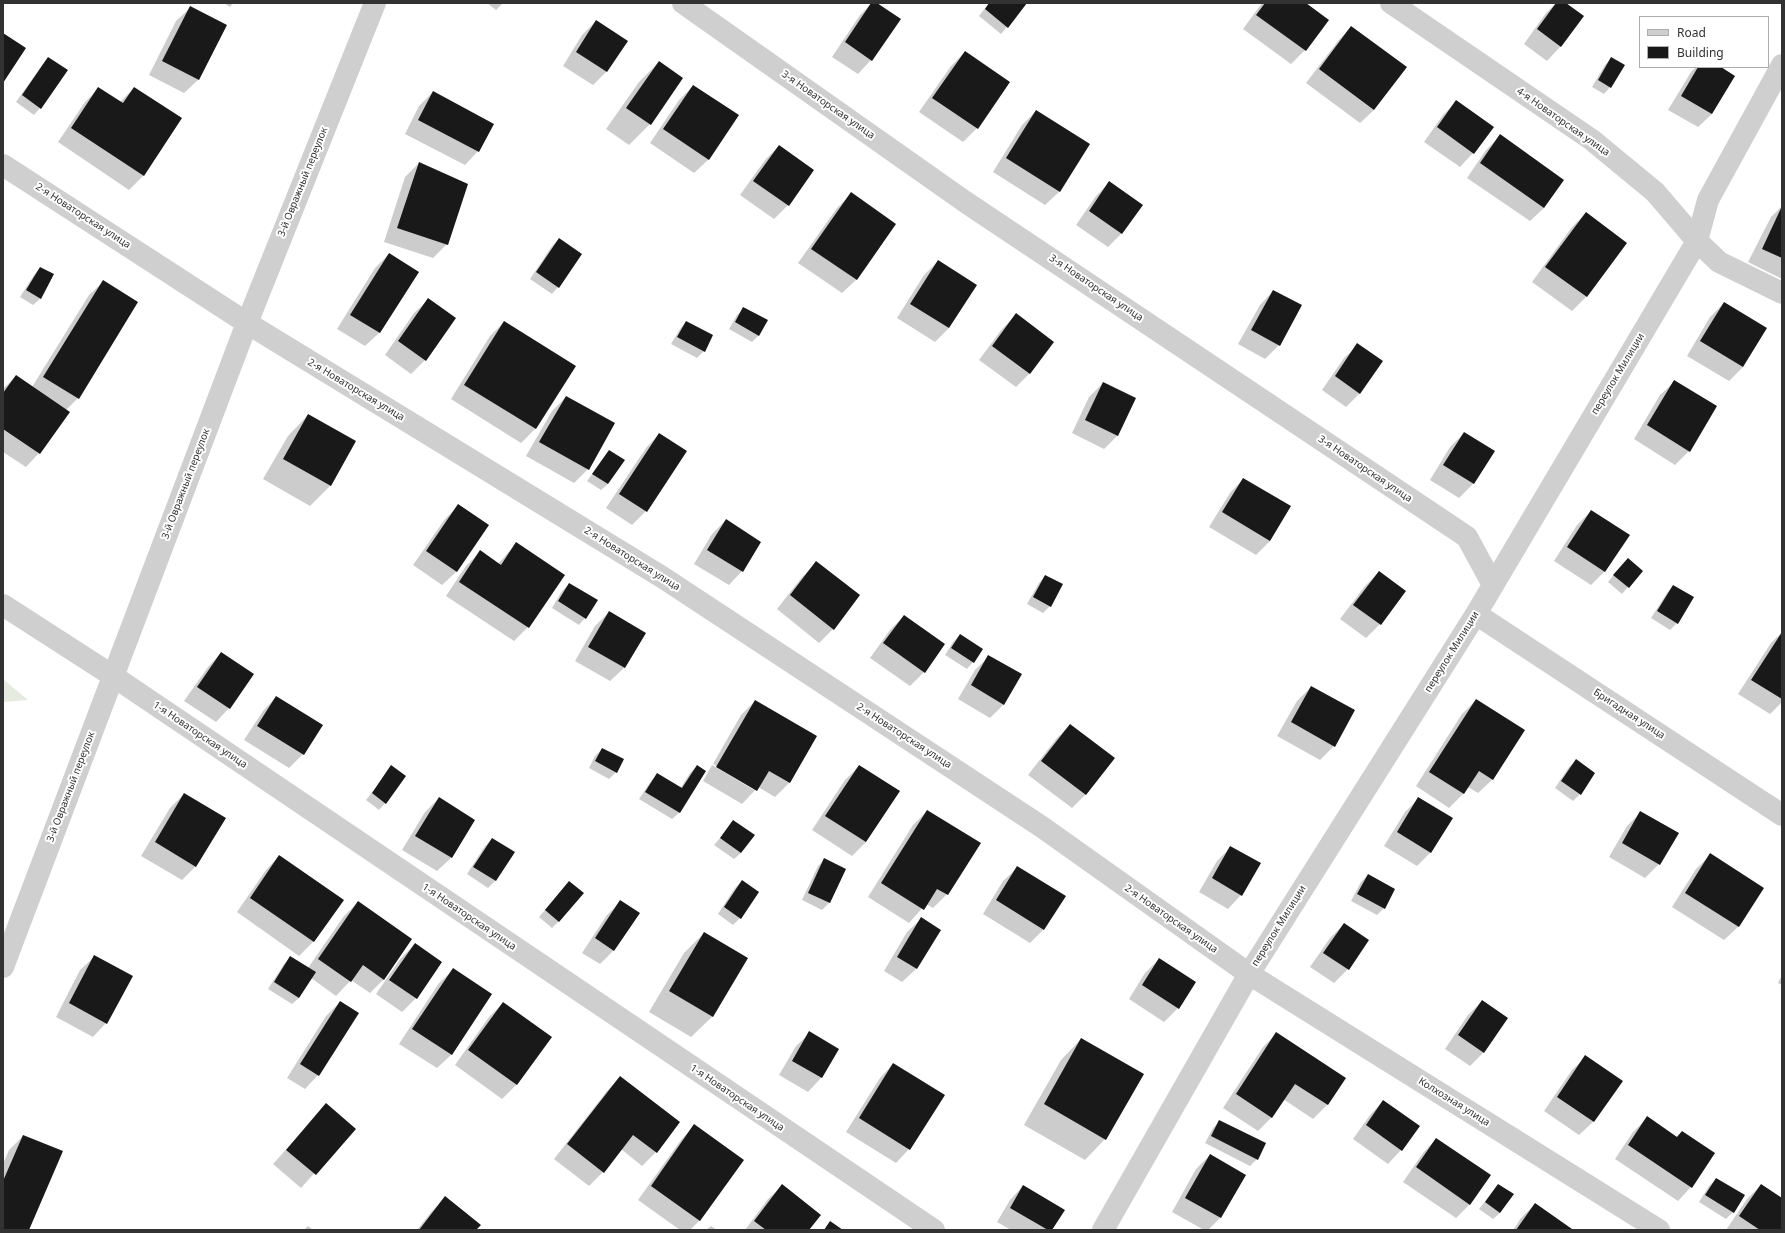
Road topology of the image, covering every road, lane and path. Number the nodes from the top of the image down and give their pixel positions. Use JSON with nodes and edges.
{"nodes":[{"id":1,"x":375,"y":3,"type":"edge"},
{"id":2,"x":683,"y":3,"type":"edge"},
{"id":3,"x":1391,"y":3,"type":"edge"},
{"id":4,"x":1782,"y":65,"type":"edge"},
{"id":5,"x":3,"y":165,"type":"edge"},
{"id":6,"x":1697,"y":241,"type":"junction"},
{"id":7,"x":1782,"y":293,"type":"edge"},
{"id":8,"x":246,"y":323,"type":"junction"},
{"id":9,"x":1493,"y":585,"type":"junction"},
{"id":10,"x":3,"y":605,"type":"edge"},
{"id":11,"x":1476,"y":614,"type":"junction"},
{"id":12,"x":113,"y":676,"type":"junction"},
{"id":13,"x":1782,"y":815,"type":"edge"},
{"id":14,"x":3,"y":967,"type":"edge"},
{"id":15,"x":1248,"y":974,"type":"junction"},
{"id":16,"x":934,"y":1230,"type":"edge"},
{"id":17,"x":1103,"y":1230,"type":"edge"},
{"id":18,"x":1659,"y":1230,"type":"edge"}],
"edges":[{"from":1,"to":8,"type":"street","name":"3-й Овражный переулок"},
{"from":2,"to":9,"type":"street","name":"3-я Новаторская улица"},
{"from":3,"to":6,"type":"street","name":"4-я Новаторская улица"},
{"from":4,"to":6,"type":"street","name":"переулок Милиции"},
{"from":5,"to":8,"type":"street","name":"2-я Новаторская улица"},
{"from":6,"to":7,"type":"street","name":"4-я Новаторская улица"},
{"from":6,"to":9,"type":"street","name":"переулок Милиции"},
{"from":8,"to":12,"type":"street","name":"3-й Овражный переулок"},
{"from":8,"to":15,"type":"street","name":"2-я Новаторская улица"},
{"from":9,"to":11,"type":"street","name":"переулок Милиции"},
{"from":10,"to":12,"type":"street","name":"1-я Новаторская улица"},
{"from":11,"to":13,"type":"street","name":"Бригадная улица"},
{"from":11,"to":15,"type":"street","name":"переулок Милиции"},
{"from":12,"to":14,"type":"street","name":"3-й Овражный переулок"},
{"from":12,"to":16,"type":"street","name":"1-я Новаторская улица"},
{"from":15,"to":17,"type":"street","name":"переулок Милиции"},
{"from":15,"to":18,"type":"street","name":"Колхозная улица"}]}
